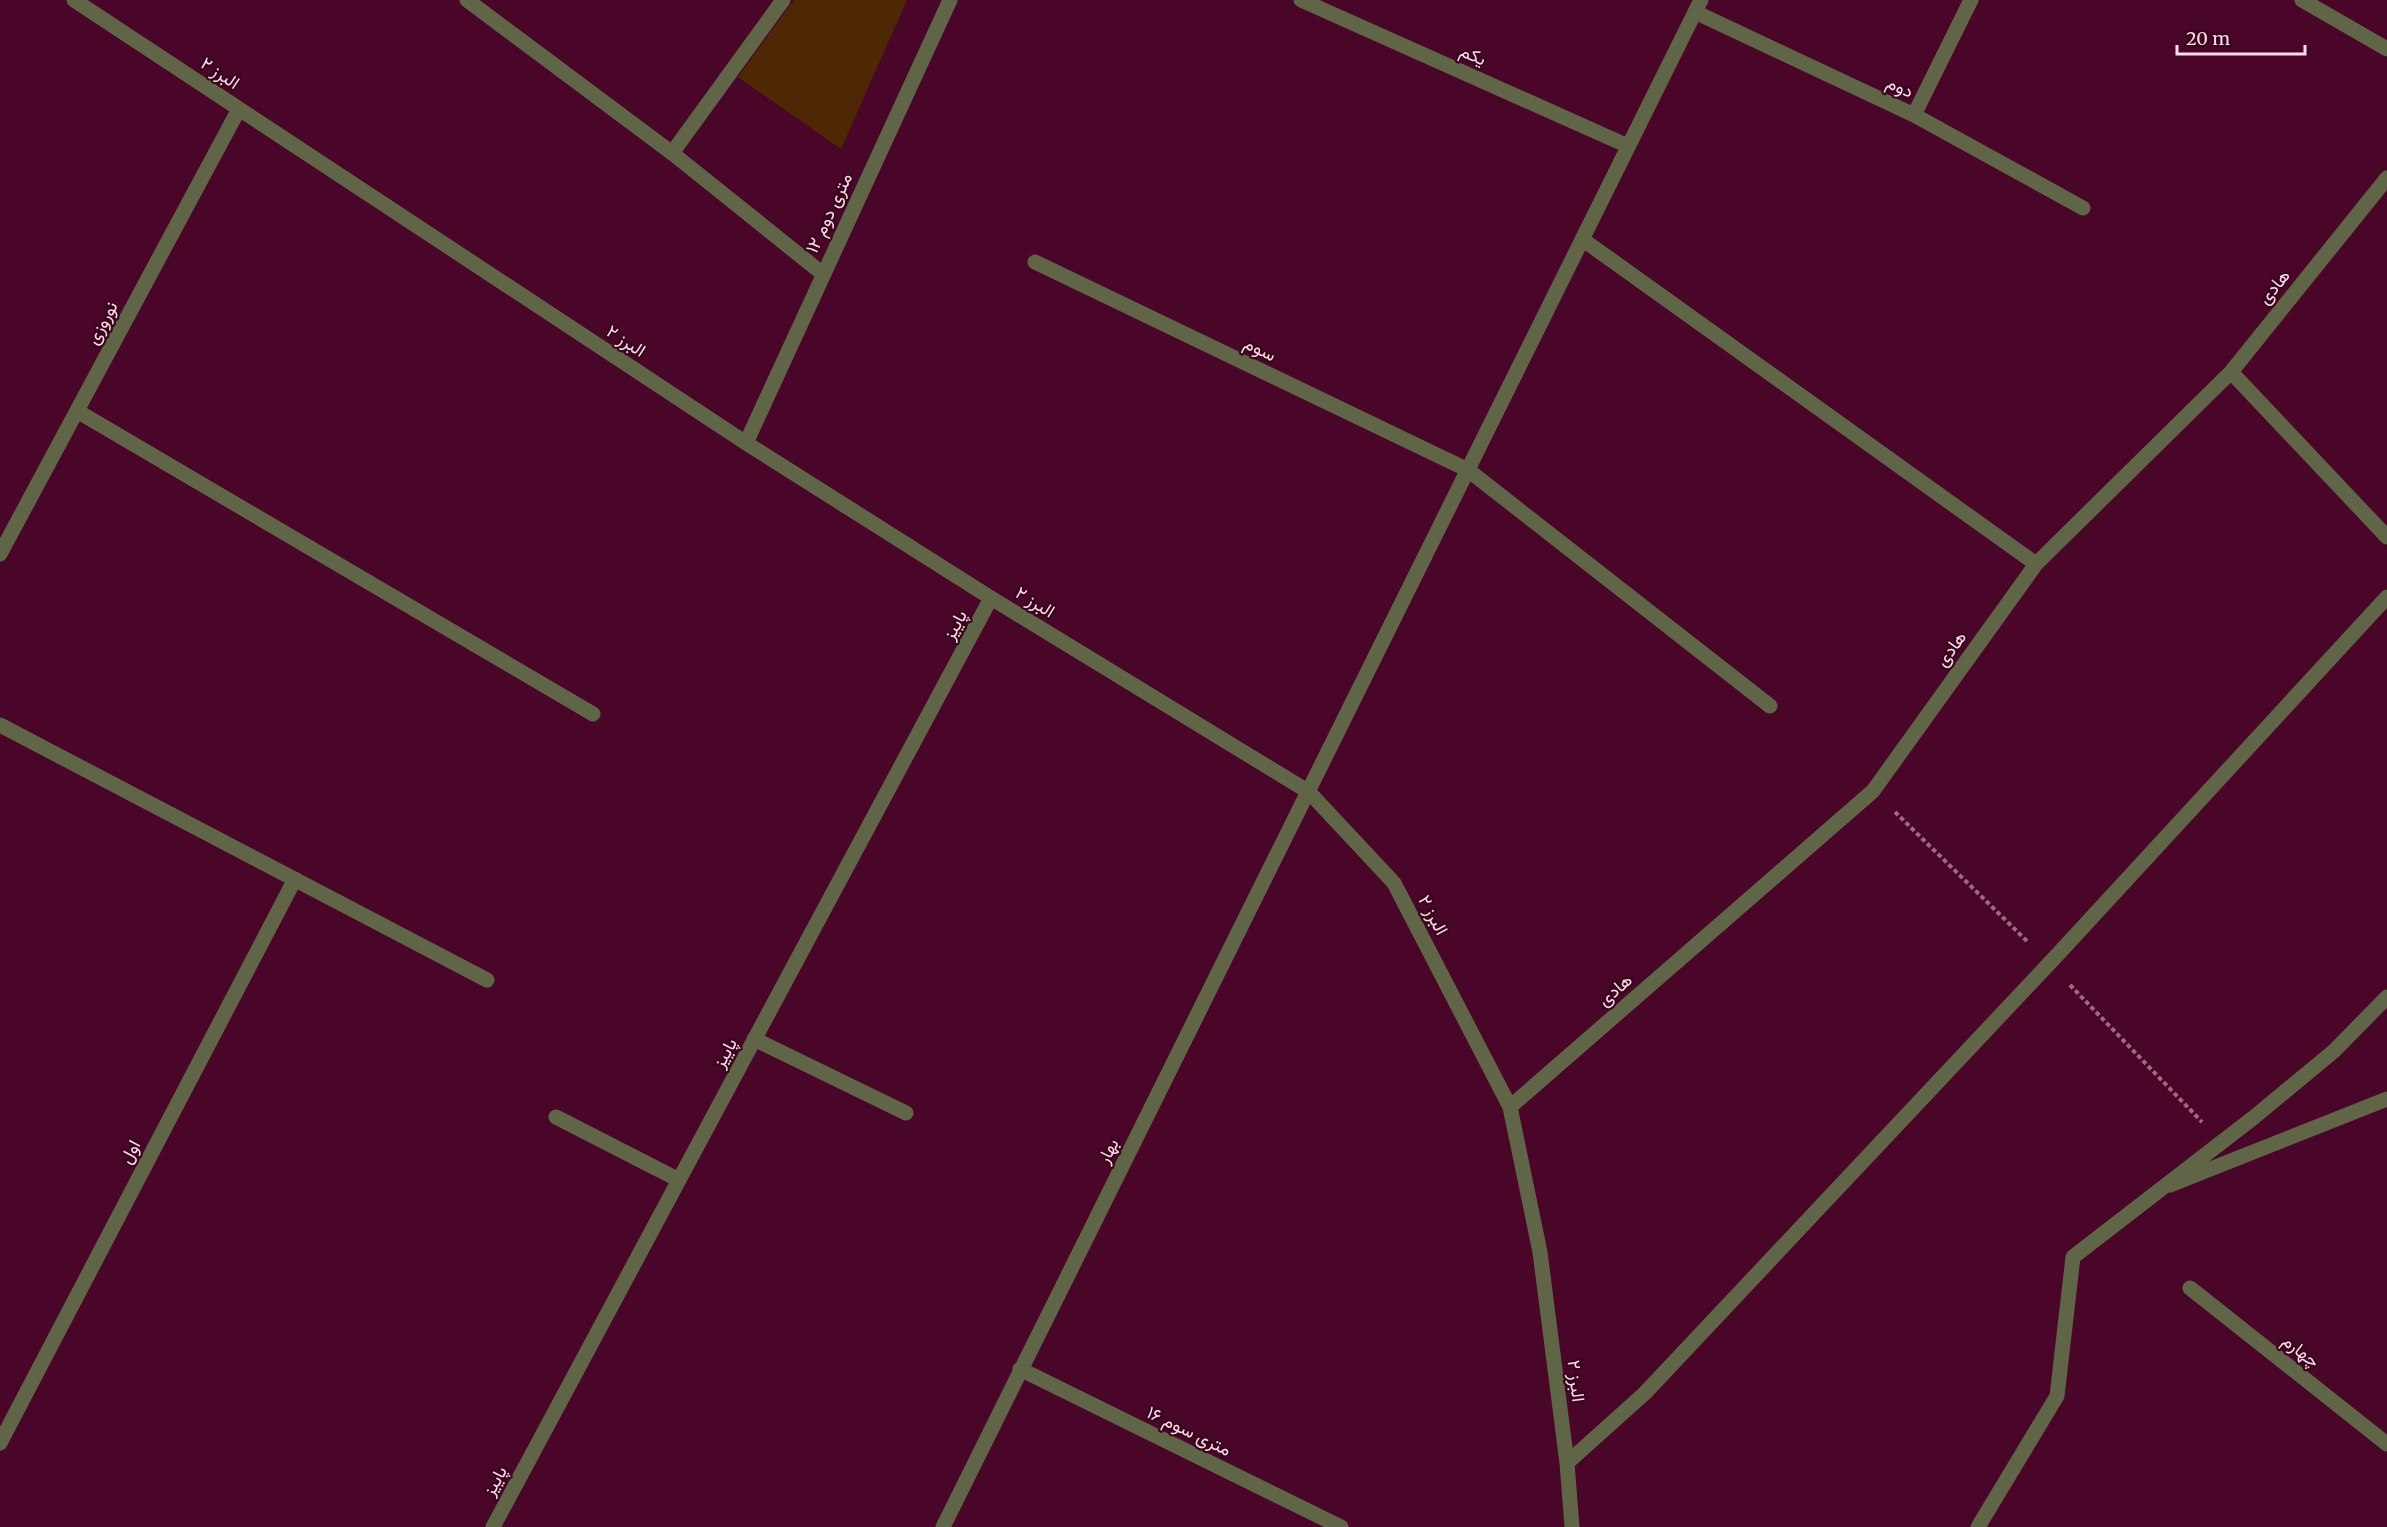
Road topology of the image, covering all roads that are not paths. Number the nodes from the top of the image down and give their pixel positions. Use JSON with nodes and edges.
{"nodes":[{"id":1,"x":74,"y":0,"type":"edge"},
{"id":2,"x":467,"y":0,"type":"edge"},
{"id":3,"x":783,"y":0,"type":"edge"},
{"id":4,"x":950,"y":0,"type":"edge"},
{"id":5,"x":1301,"y":0,"type":"edge"},
{"id":6,"x":1971,"y":0,"type":"edge"},
{"id":7,"x":2302,"y":0,"type":"edge"},
{"id":8,"x":1698,"y":6,"type":"edge"},
{"id":9,"x":2387,"y":49,"type":"edge"},
{"id":10,"x":239,"y":109,"type":"junction"},
{"id":11,"x":1914,"y":115,"type":"junction"},
{"id":12,"x":1628,"y":146,"type":"junction"},
{"id":13,"x":672,"y":153,"type":"junction"},
{"id":14,"x":2387,"y":178,"type":"edge"},
{"id":15,"x":2083,"y":208,"type":"dead end"},
{"id":16,"x":1582,"y":239,"type":"junction"},
{"id":17,"x":1035,"y":262,"type":"dead end"},
{"id":18,"x":823,"y":274,"type":"junction"},
{"id":19,"x":2231,"y":372,"type":"junction"},
{"id":20,"x":77,"y":411,"type":"junction"},
{"id":21,"x":746,"y":443,"type":"junction"},
{"id":22,"x":1468,"y":470,"type":"junction"},
{"id":23,"x":2387,"y":537,"type":"edge"},
{"id":24,"x":0,"y":554,"type":"edge"},
{"id":25,"x":2036,"y":564,"type":"junction"},
{"id":26,"x":2387,"y":597,"type":"edge"},
{"id":27,"x":992,"y":598,"type":"junction"},
{"id":28,"x":1770,"y":706,"type":"dead end"},
{"id":29,"x":593,"y":714,"type":"dead end"},
{"id":30,"x":0,"y":725,"type":"edge"},
{"id":31,"x":1309,"y":792,"type":"junction"},
{"id":32,"x":294,"y":879,"type":"junction"},
{"id":33,"x":488,"y":980,"type":"dead end"},
{"id":34,"x":2387,"y":997,"type":"edge"},
{"id":35,"x":754,"y":1039,"type":"junction"},
{"id":36,"x":2387,"y":1098,"type":"edge"},
{"id":37,"x":1510,"y":1107,"type":"junction"},
{"id":38,"x":906,"y":1113,"type":"dead end"},
{"id":39,"x":556,"y":1117,"type":"dead end"},
{"id":40,"x":679,"y":1180,"type":"junction"},
{"id":41,"x":2163,"y":1188,"type":"junction"},
{"id":42,"x":2190,"y":1288,"type":"dead end"},
{"id":43,"x":1020,"y":1369,"type":"junction"},
{"id":44,"x":0,"y":1443,"type":"edge"},
{"id":45,"x":2387,"y":1444,"type":"edge"},
{"id":46,"x":1567,"y":1463,"type":"junction"},
{"id":47,"x":493,"y":1527,"type":"edge"},
{"id":48,"x":943,"y":1527,"type":"edge"},
{"id":49,"x":1341,"y":1527,"type":"edge"},
{"id":50,"x":1572,"y":1527,"type":"edge"},
{"id":51,"x":1978,"y":1527,"type":"edge"}],
"edges":[{"from":1,"to":10,"type":"street","name":"البرز ۲"},
{"from":2,"to":13,"type":"street"},
{"from":3,"to":13,"type":"street"},
{"from":4,"to":18,"type":"street","name":"۱۲ متری دوم"},
{"from":5,"to":12,"type":"street","name":"یکم"},
{"from":6,"to":11,"type":"street"},
{"from":7,"to":9,"type":"street"},
{"from":8,"to":11,"type":"street","name":"دوم"},
{"from":8,"to":12,"type":"street","name":"بهار"},
{"from":10,"to":20,"type":"street","name":"نوروزی"},
{"from":10,"to":21,"type":"street","name":"البرز ۲"},
{"from":11,"to":15,"type":"street","name":"دوم"},
{"from":12,"to":16,"type":"street","name":"بهار"},
{"from":13,"to":18,"type":"street"},
{"from":14,"to":19,"type":"street","name":"هادی"},
{"from":16,"to":22,"type":"street","name":"بهار"},
{"from":16,"to":25,"type":"street"},
{"from":17,"to":22,"type":"street","name":"سوم"},
{"from":18,"to":21,"type":"street","name":"۱۲ متری دوم"},
{"from":19,"to":23,"type":"street"},
{"from":19,"to":25,"type":"street","name":"هادی"},
{"from":20,"to":24,"type":"street","name":"نوروزی"},
{"from":20,"to":29,"type":"street"},
{"from":21,"to":27,"type":"street","name":"البرز ۲"},
{"from":22,"to":28,"type":"street","name":"سوم"},
{"from":22,"to":31,"type":"street","name":"بهار"},
{"from":25,"to":37,"type":"street","name":"هادی"},
{"from":26,"to":46,"type":"street"},
{"from":27,"to":31,"type":"street","name":"البرز ۲"},
{"from":27,"to":35,"type":"street","name":"پاییز"},
{"from":30,"to":32,"type":"street"},
{"from":31,"to":37,"type":"street","name":"البرز ۲"},
{"from":31,"to":43,"type":"street","name":"بهار"},
{"from":32,"to":33,"type":"street"},
{"from":32,"to":44,"type":"street","name":"اول"},
{"from":34,"to":41,"type":"street"},
{"from":35,"to":38,"type":"street"},
{"from":35,"to":40,"type":"street","name":"پاییز"},
{"from":36,"to":41,"type":"street"},
{"from":37,"to":46,"type":"street","name":"البرز ۲"},
{"from":39,"to":40,"type":"street"},
{"from":40,"to":47,"type":"street","name":"پاییز"},
{"from":41,"to":51,"type":"street"},
{"from":42,"to":45,"type":"street","name":"چهارم"},
{"from":43,"to":48,"type":"street","name":"بهار"},
{"from":43,"to":49,"type":"street","name":"۱۶ متری سوم"},
{"from":46,"to":50,"type":"street","name":"البرز ۲"}]}
